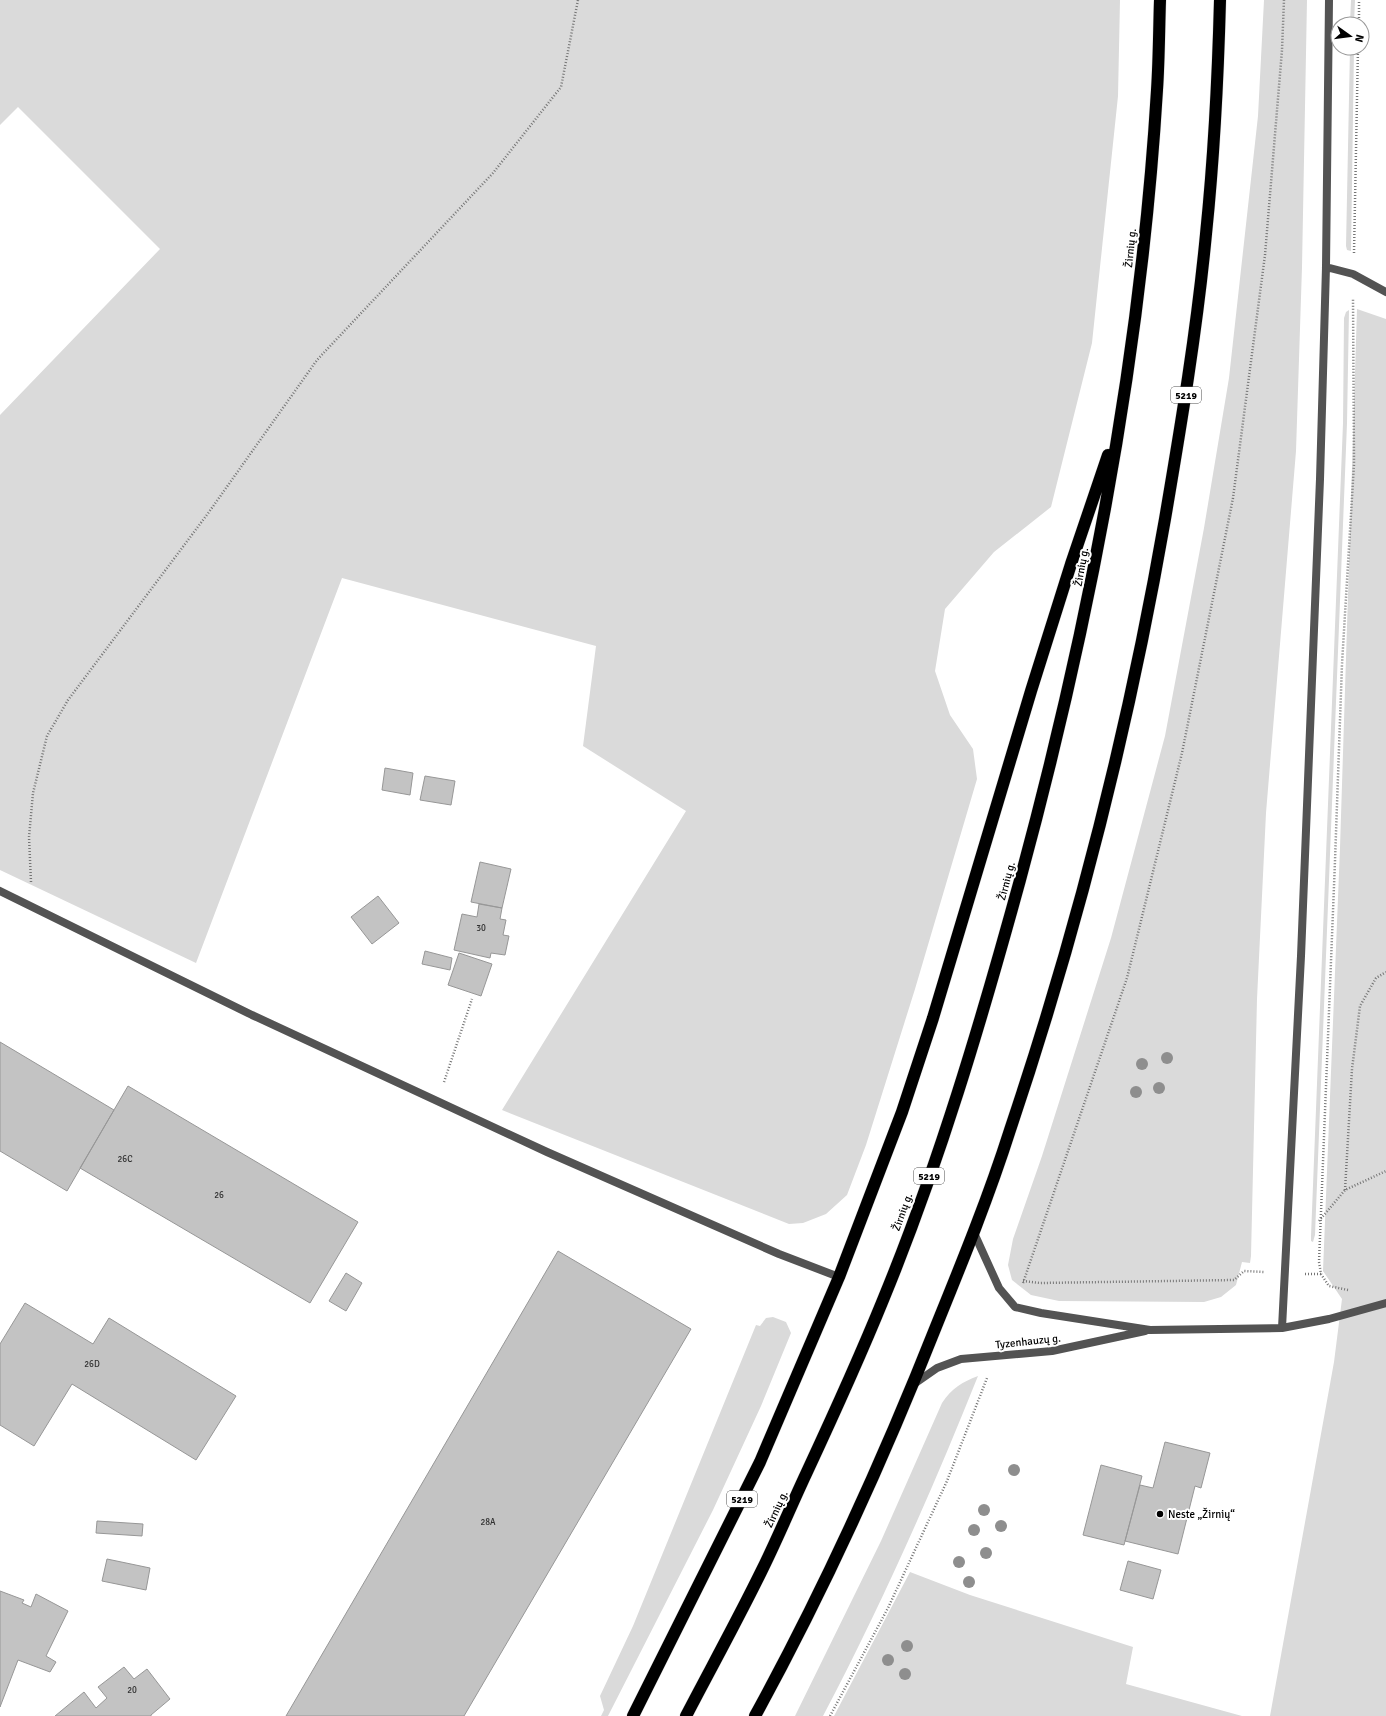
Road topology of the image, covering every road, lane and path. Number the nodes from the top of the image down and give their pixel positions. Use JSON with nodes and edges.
{"nodes":[{"id":1,"x":578,"y":0,"type":"edge"},
{"id":2,"x":1160,"y":0,"type":"edge"},
{"id":3,"x":1220,"y":0,"type":"edge"},
{"id":4,"x":1284,"y":0,"type":"edge"},
{"id":5,"x":1329,"y":0,"type":"edge"},
{"id":6,"x":1359,"y":0,"type":"edge"},
{"id":7,"x":1359,"y":16,"type":"edge"},
{"id":8,"x":1358,"y":56,"type":"edge"},
{"id":9,"x":1326,"y":268,"type":"junction"},
{"id":10,"x":1353,"y":274,"type":"junction"},
{"id":11,"x":1386,"y":292,"type":"edge"},
{"id":12,"x":1122,"y":416,"type":"junction"},
{"id":13,"x":0,"y":891,"type":"edge"},
{"id":14,"x":31,"y":906,"type":"junction"},
{"id":15,"x":1386,"y":972,"type":"edge"},
{"id":16,"x":472,"y":999,"type":"dead end"},
{"id":17,"x":437,"y":1101,"type":"junction"},
{"id":18,"x":1386,"y":1171,"type":"edge"},
{"id":19,"x":1345,"y":1190,"type":"junction"},
{"id":20,"x":1319,"y":1221,"type":"junction"},
{"id":21,"x":974,"y":1233,"type":"junction"},
{"id":22,"x":1285,"y":1274,"type":"junction"},
{"id":23,"x":1321,"y":1274,"type":"junction"},
{"id":24,"x":839,"y":1277,"type":"junction"},
{"id":25,"x":1023,"y":1281,"type":"junction"},
{"id":26,"x":1386,"y":1303,"type":"edge"},
{"id":27,"x":1015,"y":1307,"type":"junction"},
{"id":28,"x":1362,"y":1311,"type":"junction"},
{"id":29,"x":1282,"y":1328,"type":"junction"},
{"id":30,"x":1150,"y":1330,"type":"junction"},
{"id":31,"x":996,"y":1356,"type":"junction"},
{"id":32,"x":913,"y":1384,"type":"junction"},
{"id":33,"x":633,"y":1716,"type":"edge"},
{"id":34,"x":686,"y":1716,"type":"edge"},
{"id":35,"x":755,"y":1716,"type":"edge"},
{"id":36,"x":830,"y":1716,"type":"edge"}],
"edges":[{"from":1,"to":14,"type":"path"},
{"from":2,"to":12,"type":"highway","name":"Žirnių g.","number":"5219"},
{"from":3,"to":21,"type":"highway","number":"5219"},
{"from":4,"to":25,"type":"path"},
{"from":5,"to":9,"type":"street"},
{"from":6,"to":7,"type":"path"},
{"from":8,"to":10,"type":"path"},
{"from":9,"to":10,"type":"street"},
{"from":9,"to":22,"type":"street"},
{"from":10,"to":11,"type":"street"},
{"from":10,"to":20,"type":"path"},
{"from":12,"to":24,"type":"highway","number":"5219"},
{"from":12,"to":34,"type":"highway","name":"Žirnių g.","number":"5219"},
{"from":13,"to":14,"type":"street"},
{"from":14,"to":17,"type":"street"},
{"from":15,"to":19,"type":"path"},
{"from":16,"to":17,"type":"path"},
{"from":17,"to":24,"type":"street"},
{"from":18,"to":19,"type":"path"},
{"from":19,"to":20,"type":"path"},
{"from":20,"to":23,"type":"path"},
{"from":21,"to":27,"type":"street"},
{"from":21,"to":32,"type":"highway","number":"5219"},
{"from":22,"to":23,"type":"path"},
{"from":22,"to":25,"type":"path"},
{"from":22,"to":29,"type":"street"},
{"from":23,"to":28,"type":"path"},
{"from":24,"to":33,"type":"highway","number":"5219"},
{"from":25,"to":27,"type":"path"},
{"from":26,"to":28,"type":"street","name":"Tyzenhauzų g."},
{"from":27,"to":30,"type":"street","name":"Tyzenhauzų g."},
{"from":28,"to":29,"type":"street","name":"Tyzenhauzų g."},
{"from":29,"to":30,"type":"street","name":"Tyzenhauzų g."},
{"from":30,"to":31,"type":"street","name":"Tyzenhauzų g."},
{"from":31,"to":32,"type":"street","name":"Tyzenhauzų g."},
{"from":31,"to":36,"type":"path"},
{"from":32,"to":35,"type":"highway","number":"5219"}]}
